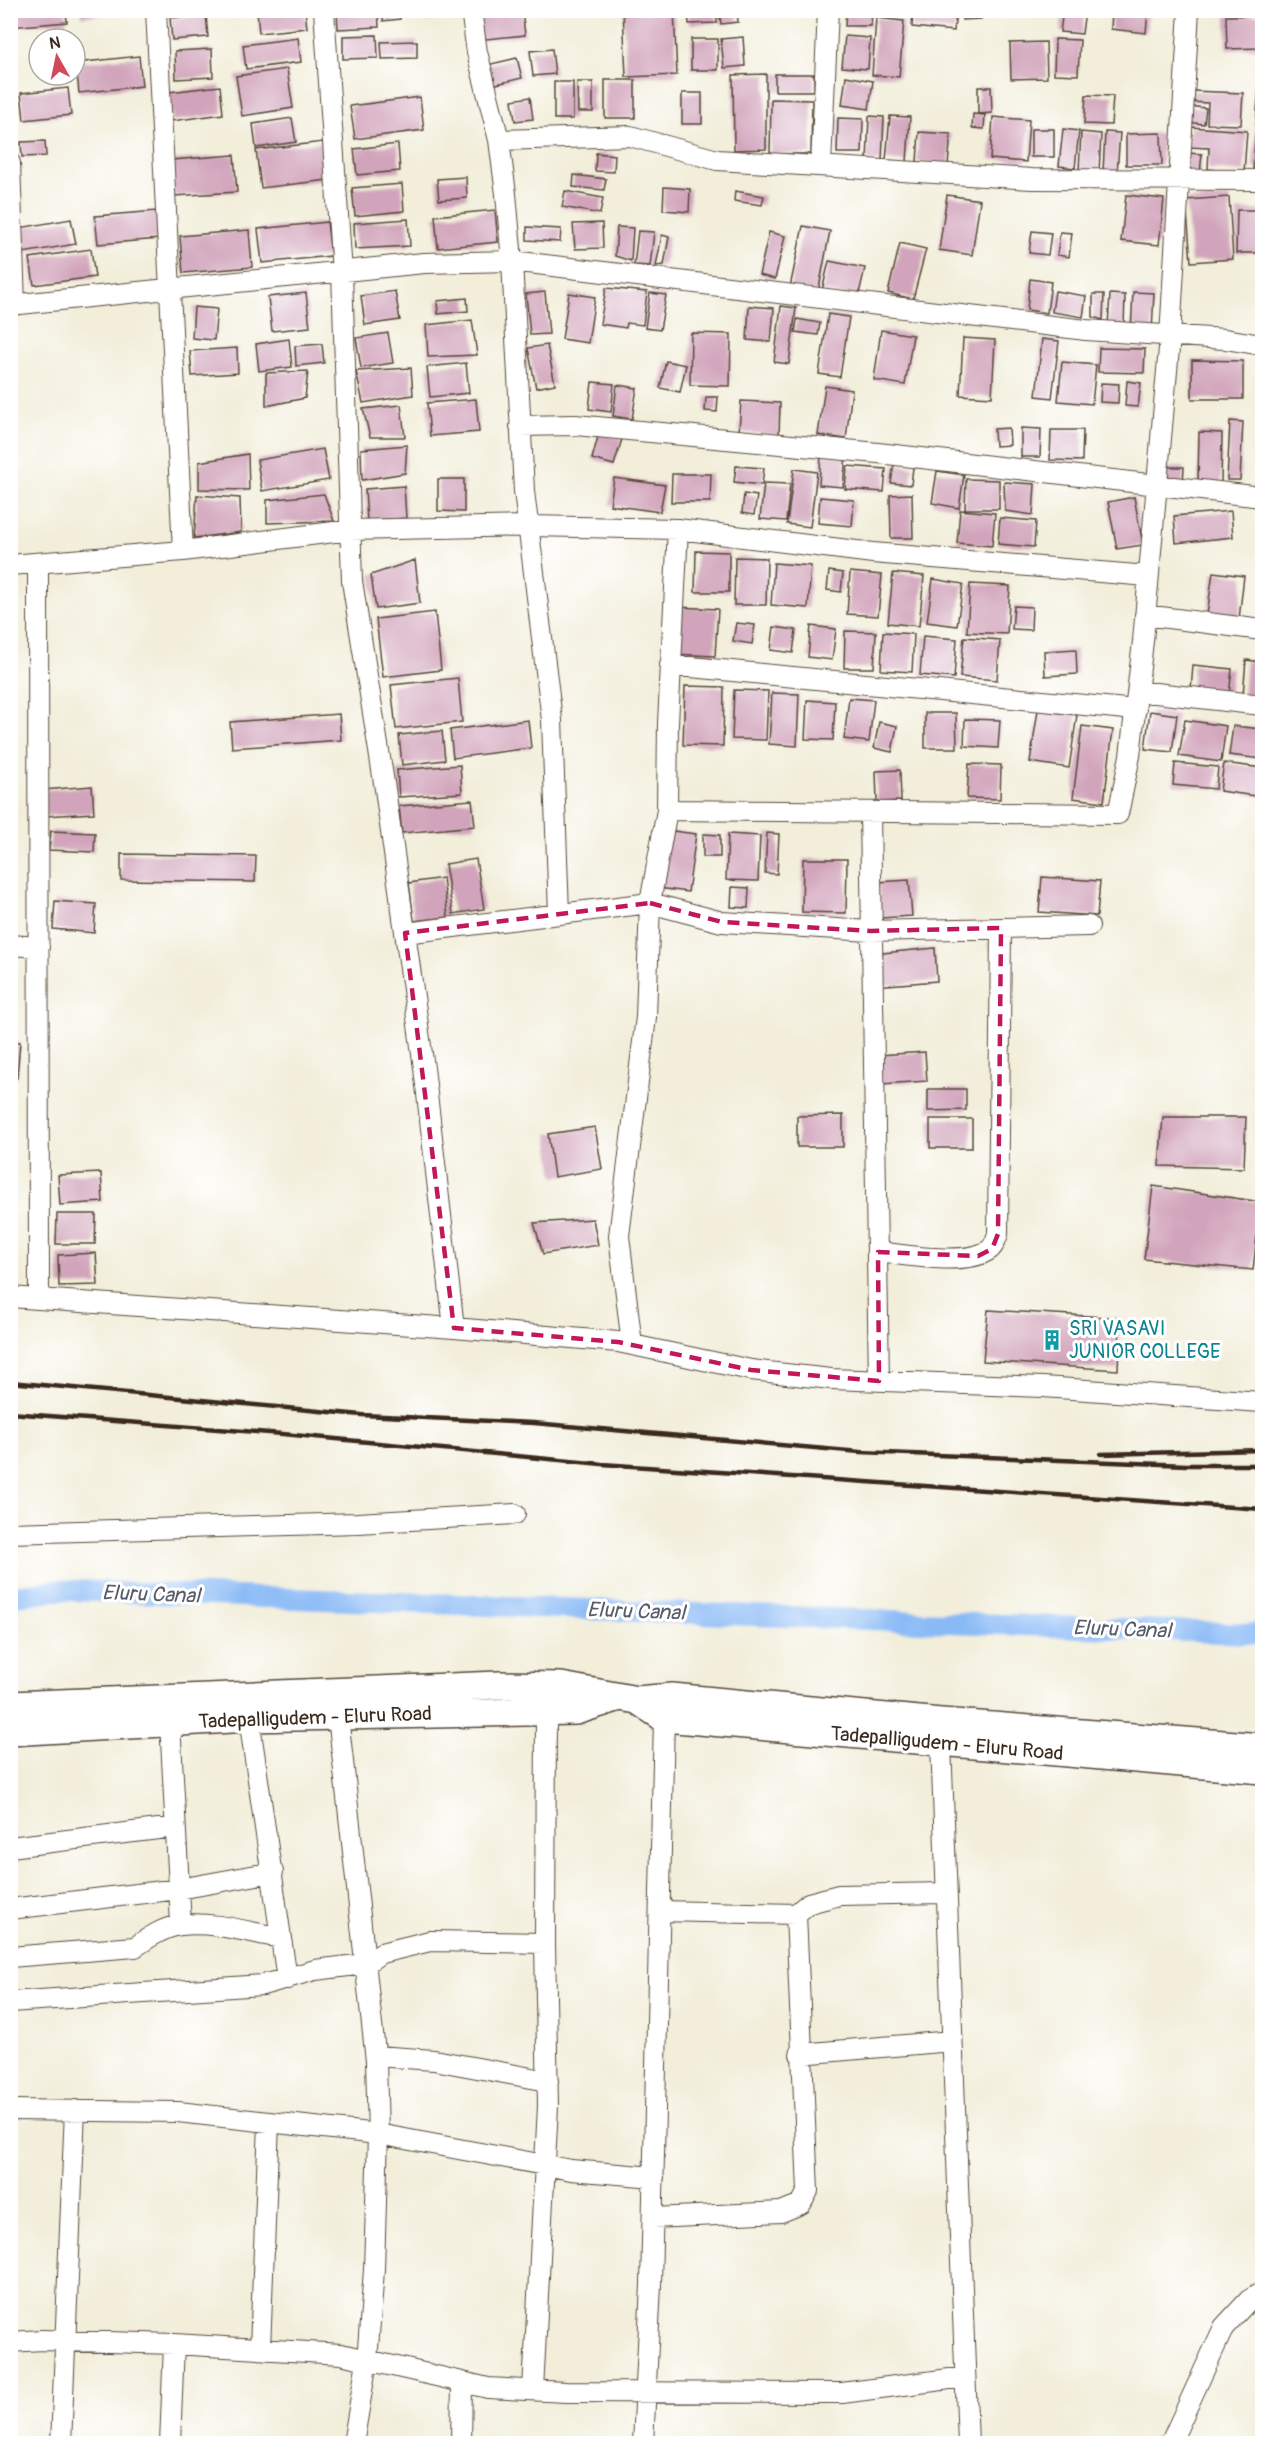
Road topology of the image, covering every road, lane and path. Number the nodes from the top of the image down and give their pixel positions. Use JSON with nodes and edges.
{"nodes":[{"id":1,"x":156,"y":10,"type":"edge"},
{"id":2,"x":324,"y":10,"type":"edge"},
{"id":3,"x":471,"y":10,"type":"edge"},
{"id":4,"x":828,"y":10,"type":"edge"},
{"id":5,"x":1189,"y":10,"type":"edge"},
{"id":6,"x":499,"y":140,"type":"junction"},
{"id":7,"x":10,"y":163,"type":"edge"},
{"id":8,"x":821,"y":165,"type":"junction"},
{"id":9,"x":1179,"y":180,"type":"junction"},
{"id":10,"x":1263,"y":180,"type":"edge"},
{"id":11,"x":512,"y":261,"type":"junction"},
{"id":12,"x":342,"y":273,"type":"junction"},
{"id":13,"x":170,"y":290,"type":"junction"},
{"id":14,"x":13,"y":305,"type":"edge"},
{"id":15,"x":1170,"y":337,"type":"junction"},
{"id":16,"x":1263,"y":345,"type":"edge"},
{"id":17,"x":520,"y":426,"type":"junction"},
{"id":18,"x":1156,"y":486,"type":"junction"},
{"id":19,"x":1263,"y":497,"type":"edge"},
{"id":20,"x":529,"y":526,"type":"junction"},
{"id":21,"x":678,"y":529,"type":"junction"},
{"id":22,"x":350,"y":530,"type":"junction"},
{"id":23,"x":183,"y":551,"type":"junction"},
{"id":24,"x":38,"y":563,"type":"junction"},
{"id":25,"x":10,"y":565,"type":"edge"},
{"id":26,"x":1148,"y":576,"type":"junction"},
{"id":27,"x":1145,"y":615,"type":"junction"},
{"id":28,"x":1263,"y":630,"type":"edge"},
{"id":29,"x":670,"y":665,"type":"junction"},
{"id":30,"x":1137,"y":700,"type":"junction"},
{"id":31,"x":1263,"y":705,"type":"edge"},
{"id":32,"x":667,"y":810,"type":"junction"},
{"id":33,"x":870,"y":812,"type":"junction"},
{"id":34,"x":650,"y":903,"type":"junction"},
{"id":35,"x":559,"y":914,"type":"junction"},
{"id":36,"x":1089,"y":926,"type":"dead end"},
{"id":37,"x":1001,"y":928,"type":"junction"},
{"id":38,"x":870,"y":931,"type":"junction"},
{"id":39,"x":405,"y":933,"type":"junction"},
{"id":40,"x":10,"y":945,"type":"edge"},
{"id":41,"x":39,"y":947,"type":"junction"},
{"id":42,"x":878,"y":1252,"type":"junction"},
{"id":43,"x":10,"y":1297,"type":"edge"},
{"id":44,"x":39,"y":1299,"type":"junction"},
{"id":45,"x":454,"y":1328,"type":"junction"},
{"id":46,"x":632,"y":1345,"type":"junction"},
{"id":47,"x":879,"y":1381,"type":"junction"},
{"id":48,"x":1263,"y":1402,"type":"edge"},
{"id":49,"x":515,"y":1514,"type":"dead end"},
{"id":50,"x":10,"y":1533,"type":"edge"},
{"id":51,"x":617,"y":1697,"type":"junction"},
{"id":52,"x":10,"y":1705,"type":"edge"},
{"id":53,"x":546,"y":1712,"type":"junction"},
{"id":54,"x":338,"y":1716,"type":"junction"},
{"id":55,"x":249,"y":1718,"type":"junction"},
{"id":56,"x":664,"y":1718,"type":"junction"},
{"id":57,"x":170,"y":1722,"type":"junction"},
{"id":58,"x":10,"y":1731,"type":"edge"},
{"id":59,"x":941,"y":1744,"type":"junction"},
{"id":60,"x":1263,"y":1747,"type":"edge"},
{"id":61,"x":1263,"y":1770,"type":"edge"},
{"id":62,"x":175,"y":1827,"type":"junction"},
{"id":63,"x":10,"y":1847,"type":"edge"},
{"id":64,"x":273,"y":1872,"type":"junction"},
{"id":65,"x":178,"y":1889,"type":"junction"},
{"id":66,"x":945,"y":1893,"type":"junction"},
{"id":67,"x":10,"y":1909,"type":"edge"},
{"id":68,"x":660,"y":1911,"type":"junction"},
{"id":69,"x":796,"y":1914,"type":"junction"},
{"id":70,"x":181,"y":1925,"type":"junction"},
{"id":71,"x":282,"y":1938,"type":"junction"},
{"id":72,"x":545,"y":1943,"type":"junction"},
{"id":73,"x":10,"y":1957,"type":"edge"},
{"id":74,"x":364,"y":1964,"type":"junction"},
{"id":75,"x":287,"y":1979,"type":"junction"},
{"id":76,"x":10,"y":2002,"type":"edge"},
{"id":77,"x":952,"y":2041,"type":"junction"},
{"id":78,"x":800,"y":2054,"type":"junction"},
{"id":79,"x":376,"y":2056,"type":"junction"},
{"id":80,"x":548,"y":2080,"type":"junction"},
{"id":81,"x":10,"y":2110,"type":"edge"},
{"id":82,"x":75,"y":2110,"type":"junction"},
{"id":83,"x":269,"y":2123,"type":"junction"},
{"id":84,"x":378,"y":2134,"type":"junction"},
{"id":85,"x":547,"y":2165,"type":"junction"},
{"id":86,"x":654,"y":2177,"type":"junction"},
{"id":87,"x":653,"y":2218,"type":"junction"},
{"id":88,"x":1263,"y":2292,"type":"edge"},
{"id":89,"x":10,"y":2342,"type":"edge"},
{"id":90,"x":66,"y":2342,"type":"junction"},
{"id":91,"x":174,"y":2344,"type":"junction"},
{"id":92,"x":260,"y":2349,"type":"junction"},
{"id":93,"x":367,"y":2361,"type":"junction"},
{"id":94,"x":965,"y":2377,"type":"junction"},
{"id":95,"x":462,"y":2383,"type":"junction"},
{"id":96,"x":532,"y":2390,"type":"junction"},
{"id":97,"x":646,"y":2392,"type":"junction"},
{"id":98,"x":61,"y":2444,"type":"edge"},
{"id":99,"x":170,"y":2444,"type":"edge"},
{"id":100,"x":353,"y":2444,"type":"edge"},
{"id":101,"x":461,"y":2444,"type":"edge"},
{"id":102,"x":644,"y":2444,"type":"edge"},
{"id":103,"x":968,"y":2444,"type":"edge"},
{"id":104,"x":1170,"y":2444,"type":"edge"}],
"edges":[{"from":1,"to":13,"type":"street"},
{"from":2,"to":12,"type":"street"},
{"from":3,"to":6,"type":"street"},
{"from":4,"to":8,"type":"street"},
{"from":5,"to":9,"type":"street"},
{"from":6,"to":8,"type":"street"},
{"from":6,"to":11,"type":"street"},
{"from":7,"to":14,"type":"street"},
{"from":8,"to":9,"type":"street"},
{"from":9,"to":10,"type":"street"},
{"from":9,"to":15,"type":"street"},
{"from":11,"to":12,"type":"street"},
{"from":11,"to":15,"type":"street"},
{"from":11,"to":17,"type":"street"},
{"from":12,"to":13,"type":"street"},
{"from":12,"to":22,"type":"street"},
{"from":13,"to":14,"type":"street"},
{"from":13,"to":23,"type":"street"},
{"from":15,"to":16,"type":"street"},
{"from":15,"to":18,"type":"street"},
{"from":17,"to":18,"type":"street"},
{"from":17,"to":20,"type":"street"},
{"from":18,"to":19,"type":"street"},
{"from":18,"to":26,"type":"street"},
{"from":20,"to":21,"type":"street"},
{"from":20,"to":22,"type":"street"},
{"from":20,"to":35,"type":"street"},
{"from":21,"to":26,"type":"street"},
{"from":21,"to":29,"type":"street"},
{"from":22,"to":23,"type":"street"},
{"from":22,"to":39,"type":"street"},
{"from":23,"to":24,"type":"street"},
{"from":24,"to":25,"type":"street"},
{"from":24,"to":41,"type":"street"},
{"from":26,"to":27,"type":"street"},
{"from":27,"to":28,"type":"street"},
{"from":27,"to":30,"type":"street"},
{"from":29,"to":30,"type":"street"},
{"from":29,"to":32,"type":"street"},
{"from":30,"to":31,"type":"street"},
{"from":30,"to":33,"type":"street"},
{"from":32,"to":33,"type":"street"},
{"from":32,"to":34,"type":"street"},
{"from":33,"to":38,"type":"street"},
{"from":34,"to":35,"type":"street"},
{"from":34,"to":38,"type":"street"},
{"from":34,"to":46,"type":"street"},
{"from":35,"to":39,"type":"street"},
{"from":36,"to":37,"type":"street"},
{"from":37,"to":38,"type":"street"},
{"from":37,"to":42,"type":"street"},
{"from":38,"to":42,"type":"street"},
{"from":39,"to":45,"type":"street"},
{"from":40,"to":41,"type":"street"},
{"from":41,"to":44,"type":"street"},
{"from":42,"to":47,"type":"street"},
{"from":43,"to":44,"type":"street"},
{"from":44,"to":45,"type":"street"},
{"from":45,"to":46,"type":"street"},
{"from":46,"to":47,"type":"street"},
{"from":47,"to":48,"type":"street"},
{"from":49,"to":50,"type":"street"},
{"from":51,"to":52,"type":"main road","name":"Tadepalligudem - Eluru Road"},
{"from":51,"to":53,"type":"main road","name":"Tadepalligudem - Eluru Road"},
{"from":51,"to":56,"type":"main road","name":"Tadepalligudem - Eluru Road"},
{"from":51,"to":60,"type":"main road","name":"Tadepalligudem - Eluru Road"},
{"from":53,"to":54,"type":"main road","name":"Tadepalligudem - Eluru Road"},
{"from":53,"to":72,"type":"street"},
{"from":54,"to":55,"type":"main road","name":"Tadepalligudem - Eluru Road"},
{"from":54,"to":74,"type":"street"},
{"from":55,"to":57,"type":"main road","name":"Tadepalligudem - Eluru Road"},
{"from":55,"to":64,"type":"street"},
{"from":56,"to":59,"type":"main road","name":"Tadepalligudem - Eluru Road"},
{"from":56,"to":68,"type":"street"},
{"from":57,"to":58,"type":"main road","name":"Tadepalligudem - Eluru Road"},
{"from":57,"to":62,"type":"street"},
{"from":59,"to":61,"type":"main road","name":"Tadepalligudem - Eluru Road"},
{"from":59,"to":66,"type":"street"},
{"from":62,"to":63,"type":"street"},
{"from":62,"to":65,"type":"street"},
{"from":64,"to":65,"type":"street"},
{"from":64,"to":71,"type":"street"},
{"from":65,"to":67,"type":"street"},
{"from":65,"to":70,"type":"street"},
{"from":66,"to":69,"type":"street"},
{"from":66,"to":77,"type":"street"},
{"from":68,"to":69,"type":"street"},
{"from":68,"to":86,"type":"street"},
{"from":69,"to":78,"type":"street"},
{"from":70,"to":71,"type":"street"},
{"from":70,"to":73,"type":"street"},
{"from":71,"to":75,"type":"street"},
{"from":72,"to":74,"type":"street"},
{"from":72,"to":80,"type":"street"},
{"from":74,"to":75,"type":"street"},
{"from":74,"to":79,"type":"street"},
{"from":75,"to":76,"type":"street"},
{"from":77,"to":78,"type":"street"},
{"from":77,"to":94,"type":"street"},
{"from":78,"to":87,"type":"street"},
{"from":79,"to":80,"type":"street"},
{"from":79,"to":84,"type":"street"},
{"from":80,"to":85,"type":"street"},
{"from":81,"to":82,"type":"street"},
{"from":82,"to":83,"type":"street"},
{"from":82,"to":90,"type":"street"},
{"from":83,"to":84,"type":"street"},
{"from":83,"to":92,"type":"street"},
{"from":84,"to":85,"type":"street"},
{"from":84,"to":93,"type":"street"},
{"from":85,"to":86,"type":"street"},
{"from":85,"to":96,"type":"street"},
{"from":86,"to":87,"type":"street"},
{"from":87,"to":97,"type":"street"},
{"from":88,"to":104,"type":"street"},
{"from":89,"to":90,"type":"street"},
{"from":90,"to":91,"type":"street"},
{"from":90,"to":98,"type":"street"},
{"from":91,"to":92,"type":"street"},
{"from":91,"to":99,"type":"street"},
{"from":92,"to":93,"type":"street"},
{"from":93,"to":95,"type":"street"},
{"from":93,"to":100,"type":"street"},
{"from":94,"to":97,"type":"street"},
{"from":94,"to":103,"type":"street"},
{"from":95,"to":96,"type":"street"},
{"from":95,"to":101,"type":"street"},
{"from":96,"to":97,"type":"street"},
{"from":97,"to":102,"type":"street"}]}
